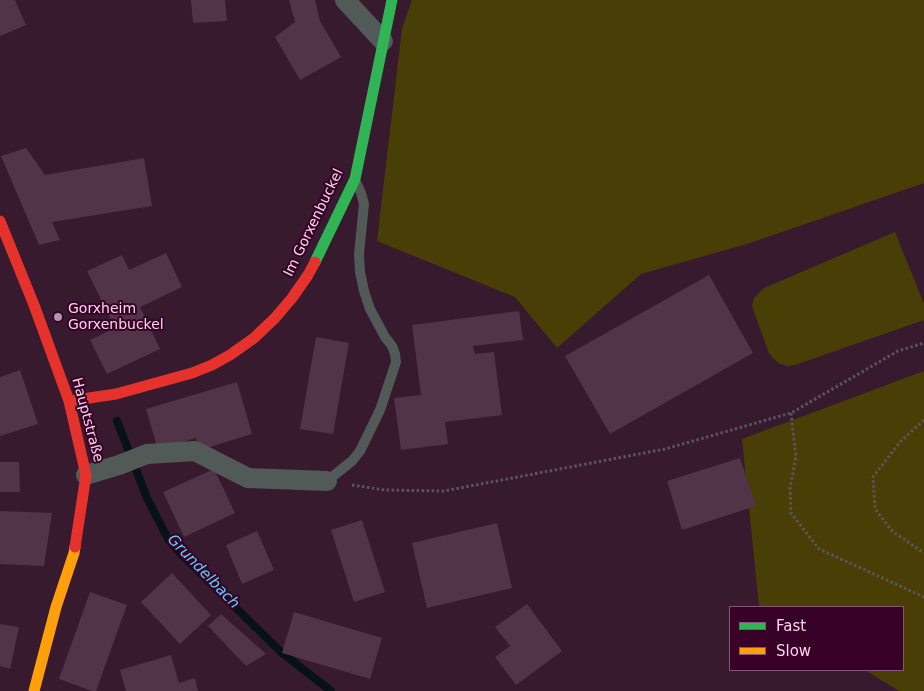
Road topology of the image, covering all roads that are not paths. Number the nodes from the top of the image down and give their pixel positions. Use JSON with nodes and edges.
{"nodes":[{"id":1,"x":345,"y":0,"type":"edge"},
{"id":2,"x":392,"y":0,"type":"edge"},
{"id":3,"x":384,"y":41,"type":"junction"},
{"id":4,"x":355,"y":179,"type":"junction"},
{"id":5,"x":0,"y":221,"type":"edge"},
{"id":6,"x":69,"y":401,"type":"junction"},
{"id":7,"x":86,"y":475,"type":"junction"},
{"id":8,"x":327,"y":481,"type":"joint"},
{"id":9,"x":34,"y":691,"type":"edge"}],
"edges":[{"from":1,"to":3,"type":"street"},
{"from":2,"to":3,"type":"street","name":"Im Gorxenbuckel"},
{"from":3,"to":4,"type":"street","name":"Im Gorxenbuckel"},
{"from":4,"to":6,"type":"street","name":"Im Gorxenbuckel"},
{"from":4,"to":8,"type":"lane"},
{"from":5,"to":6,"type":"street","name":"Hauptstraße"},
{"from":6,"to":7,"type":"street","name":"Hauptstraße"},
{"from":7,"to":8,"type":"street"},
{"from":7,"to":9,"type":"street","name":"Hauptstraße"}]}
